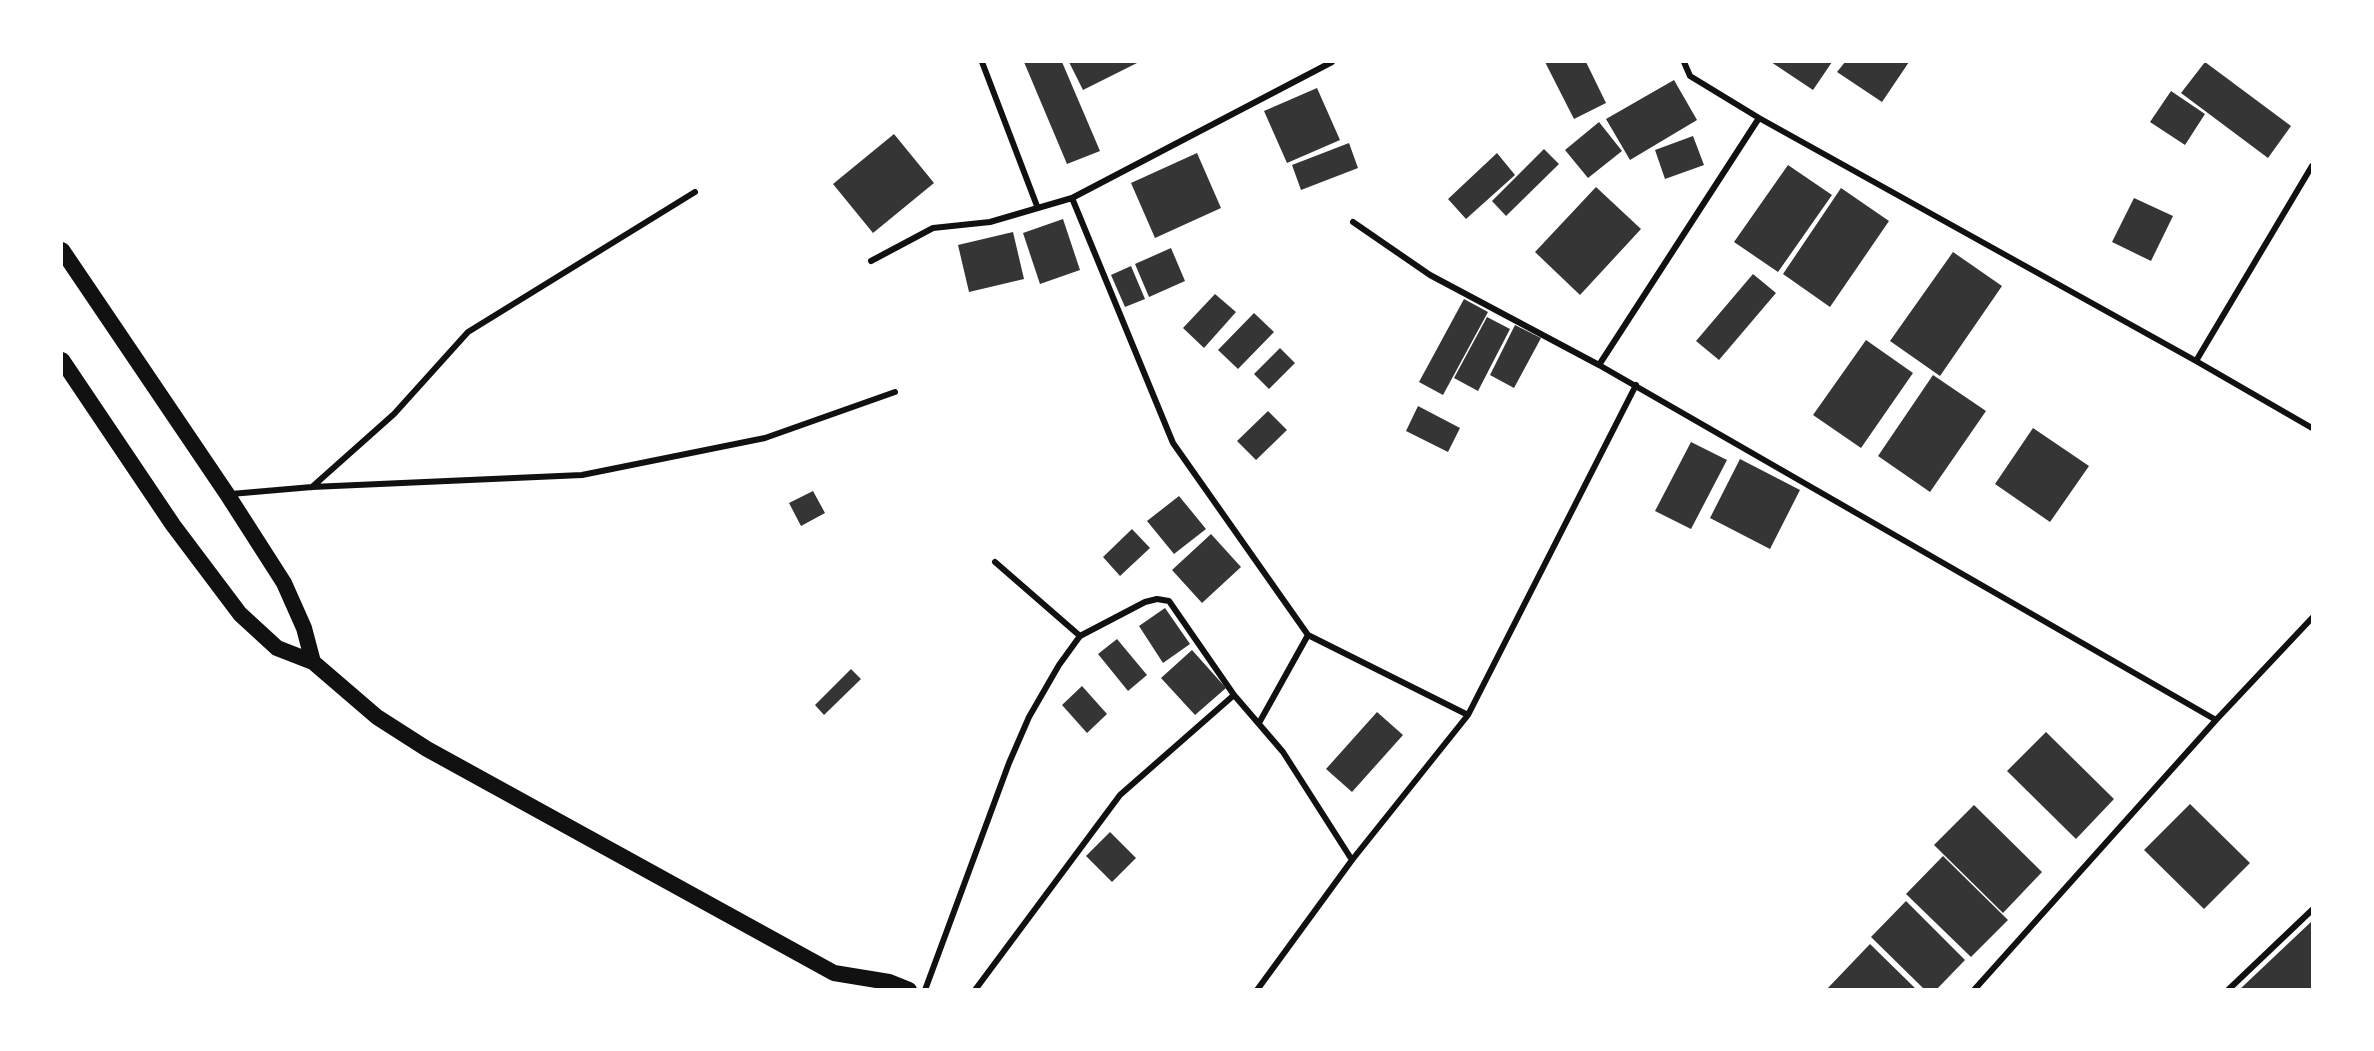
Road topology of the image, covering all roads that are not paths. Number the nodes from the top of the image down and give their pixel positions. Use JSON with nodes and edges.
{"nodes":[{"id":1,"x":982,"y":62,"type":"edge"},
{"id":2,"x":1332,"y":62,"type":"edge"},
{"id":3,"x":1684,"y":62,"type":"edge"},
{"id":4,"x":1759,"y":118,"type":"junction"},
{"id":5,"x":2313,"y":165,"type":"edge"},
{"id":6,"x":695,"y":192,"type":"dead end"},
{"id":7,"x":1072,"y":198,"type":"junction"},
{"id":8,"x":1037,"y":206,"type":"junction"},
{"id":9,"x":1353,"y":222,"type":"dead end"},
{"id":10,"x":62,"y":250,"type":"edge"},
{"id":11,"x":871,"y":261,"type":"dead end"},
{"id":12,"x":62,"y":360,"type":"edge"},
{"id":13,"x":2196,"y":361,"type":"junction"},
{"id":14,"x":1599,"y":364,"type":"junction"},
{"id":15,"x":1636,"y":385,"type":"junction"},
{"id":16,"x":895,"y":392,"type":"dead end"},
{"id":17,"x":2313,"y":428,"type":"edge"},
{"id":18,"x":312,"y":487,"type":"junction"},
{"id":19,"x":227,"y":494,"type":"junction"},
{"id":20,"x":995,"y":562,"type":"dead end"},
{"id":21,"x":2313,"y":618,"type":"edge"},
{"id":22,"x":1308,"y":635,"type":"junction"},
{"id":23,"x":1080,"y":636,"type":"junction"},
{"id":24,"x":313,"y":662,"type":"junction"},
{"id":25,"x":1234,"y":695,"type":"junction"},
{"id":26,"x":1468,"y":715,"type":"junction"},
{"id":27,"x":2216,"y":720,"type":"junction"},
{"id":28,"x":1259,"y":723,"type":"junction"},
{"id":29,"x":1352,"y":860,"type":"junction"},
{"id":30,"x":2313,"y":910,"type":"edge"},
{"id":31,"x":834,"y":973,"type":"junction"},
{"id":32,"x":849,"y":990,"type":"edge"},
{"id":33,"x":909,"y":990,"type":"edge"},
{"id":34,"x":925,"y":990,"type":"edge"},
{"id":35,"x":975,"y":990,"type":"edge"},
{"id":36,"x":1257,"y":990,"type":"edge"},
{"id":37,"x":1974,"y":990,"type":"edge"},
{"id":38,"x":2228,"y":990,"type":"edge"}],
"edges":[{"from":1,"to":8,"type":"street"},
{"from":2,"to":7,"type":"street"},
{"from":3,"to":4,"type":"street"},
{"from":4,"to":13,"type":"street"},
{"from":4,"to":14,"type":"street"},
{"from":5,"to":13,"type":"street"},
{"from":6,"to":18,"type":"street"},
{"from":7,"to":8,"type":"street"},
{"from":7,"to":22,"type":"street"},
{"from":8,"to":11,"type":"street"},
{"from":9,"to":14,"type":"street"},
{"from":10,"to":19,"type":"highway"},
{"from":12,"to":24,"type":"highway"},
{"from":13,"to":17,"type":"street"},
{"from":14,"to":15,"type":"street"},
{"from":15,"to":26,"type":"street"},
{"from":15,"to":27,"type":"street"},
{"from":16,"to":18,"type":"street"},
{"from":18,"to":19,"type":"street"},
{"from":19,"to":24,"type":"highway"},
{"from":20,"to":23,"type":"street"},
{"from":21,"to":27,"type":"street"},
{"from":22,"to":26,"type":"street"},
{"from":22,"to":28,"type":"street"},
{"from":23,"to":25,"type":"street"},
{"from":23,"to":34,"type":"street"},
{"from":24,"to":31,"type":"highway"},
{"from":25,"to":28,"type":"street"},
{"from":25,"to":35,"type":"street"},
{"from":26,"to":29,"type":"street"},
{"from":27,"to":37,"type":"street"},
{"from":28,"to":29,"type":"street"},
{"from":29,"to":36,"type":"street"},
{"from":30,"to":38,"type":"street"},
{"from":31,"to":32,"type":"highway"},
{"from":31,"to":33,"type":"highway"}]}
